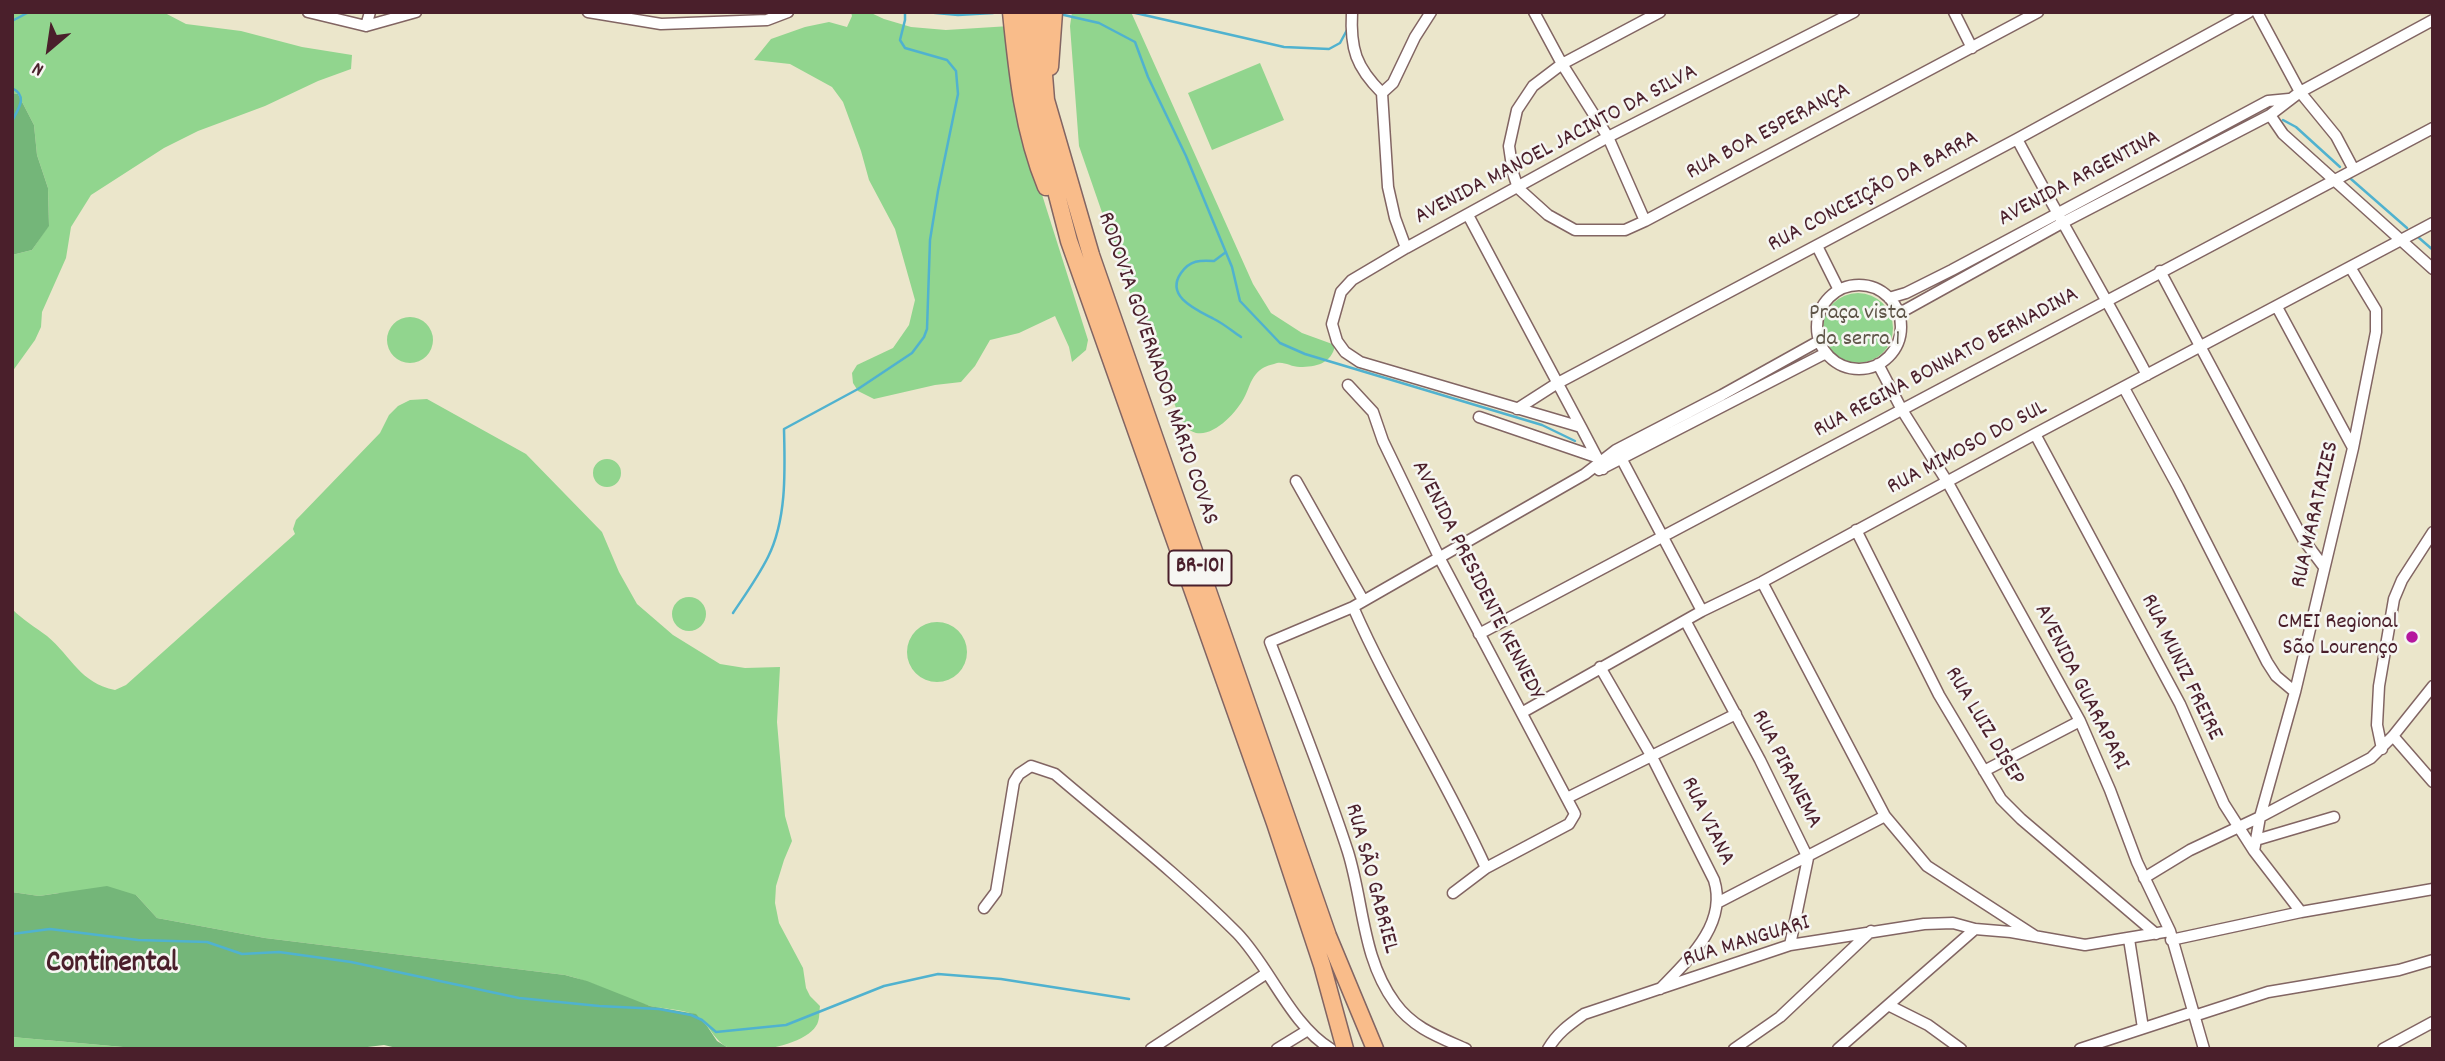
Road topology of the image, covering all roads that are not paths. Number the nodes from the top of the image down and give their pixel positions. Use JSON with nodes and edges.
{"nodes":[{"id":1,"x":308,"y":12,"type":"edge"},
{"id":2,"x":370,"y":12,"type":"edge"},
{"id":3,"x":416,"y":12,"type":"edge"},
{"id":4,"x":588,"y":12,"type":"edge"},
{"id":5,"x":788,"y":12,"type":"edge"},
{"id":6,"x":1352,"y":12,"type":"edge"},
{"id":7,"x":1431,"y":12,"type":"edge"},
{"id":8,"x":1534,"y":12,"type":"edge"},
{"id":9,"x":1660,"y":12,"type":"edge"},
{"id":10,"x":1854,"y":12,"type":"edge"},
{"id":11,"x":1954,"y":12,"type":"edge"},
{"id":12,"x":2038,"y":12,"type":"edge"},
{"id":13,"x":2249,"y":12,"type":"edge"},
{"id":14,"x":2257,"y":12,"type":"edge"},
{"id":15,"x":707,"y":17,"type":"edge"},
{"id":16,"x":1033,"y":19,"type":"edge"},
{"id":17,"x":2433,"y":20,"type":"edge"},
{"id":18,"x":366,"y":26,"type":"junction"},
{"id":19,"x":1972,"y":48,"type":"junction"},
{"id":20,"x":1562,"y":64,"type":"junction"},
{"id":21,"x":2300,"y":92,"type":"junction"},
{"id":22,"x":1382,"y":93,"type":"junction"},
{"id":23,"x":2289,"y":99,"type":"junction"},
{"id":24,"x":2270,"y":115,"type":"junction"},
{"id":25,"x":2433,"y":128,"type":"edge"},
{"id":26,"x":1608,"y":137,"type":"junction"},
{"id":27,"x":2017,"y":139,"type":"junction"},
{"id":28,"x":2354,"y":168,"type":"junction"},
{"id":29,"x":2334,"y":180,"type":"junction"},
{"id":30,"x":1518,"y":188,"type":"junction"},
{"id":31,"x":1468,"y":215,"type":"junction"},
{"id":32,"x":2060,"y":218,"type":"junction"},
{"id":33,"x":1645,"y":221,"type":"junction"},
{"id":34,"x":2433,"y":223,"type":"edge"},
{"id":35,"x":2401,"y":240,"type":"junction"},
{"id":36,"x":1817,"y":246,"type":"junction"},
{"id":37,"x":1406,"y":248,"type":"junction"},
{"id":38,"x":2350,"y":267,"type":"junction"},
{"id":39,"x":2433,"y":269,"type":"edge"},
{"id":40,"x":2160,"y":271,"type":"junction"},
{"id":41,"x":1839,"y":290,"type":"junction"},
{"id":42,"x":1889,"y":298,"type":"junction"},
{"id":43,"x":2107,"y":300,"type":"junction"},
{"id":44,"x":2277,"y":307,"type":"junction"},
{"id":45,"x":1899,"y":314,"type":"junction"},
{"id":46,"x":1819,"y":341,"type":"junction"},
{"id":47,"x":2199,"y":347,"type":"junction"},
{"id":48,"x":1826,"y":353,"type":"junction"},
{"id":49,"x":1878,"y":364,"type":"junction"},
{"id":50,"x":2147,"y":375,"type":"junction"},
{"id":51,"x":1556,"y":384,"type":"junction"},
{"id":52,"x":1348,"y":385,"type":"dead end"},
{"id":53,"x":2124,"y":388,"type":"junction"},
{"id":54,"x":1517,"y":409,"type":"junction"},
{"id":55,"x":1902,"y":410,"type":"junction"},
{"id":56,"x":1479,"y":418,"type":"dead end"},
{"id":57,"x":1581,"y":427,"type":"junction"},
{"id":58,"x":2035,"y":434,"type":"junction"},
{"id":59,"x":2353,"y":448,"type":"junction"},
{"id":60,"x":1619,"y":455,"type":"junction"},
{"id":61,"x":1599,"y":463,"type":"junction"},
{"id":62,"x":1296,"y":481,"type":"dead end"},
{"id":63,"x":1948,"y":483,"type":"junction"},
{"id":64,"x":1856,"y":530,"type":"junction"},
{"id":65,"x":2433,"y":532,"type":"edge"},
{"id":66,"x":1663,"y":537,"type":"junction"},
{"id":67,"x":1439,"y":557,"type":"junction"},
{"id":68,"x":2324,"y":567,"type":"junction"},
{"id":69,"x":1762,"y":582,"type":"junction"},
{"id":70,"x":1363,"y":600,"type":"junction"},
{"id":71,"x":1353,"y":607,"type":"junction"},
{"id":72,"x":1702,"y":611,"type":"junction"},
{"id":73,"x":1686,"y":622,"type":"junction"},
{"id":74,"x":1479,"y":634,"type":"junction"},
{"id":75,"x":1600,"y":667,"type":"junction"},
{"id":76,"x":2433,"y":686,"type":"edge"},
{"id":77,"x":2295,"y":692,"type":"junction"},
{"id":78,"x":1523,"y":712,"type":"junction"},
{"id":79,"x":1735,"y":714,"type":"junction"},
{"id":80,"x":2080,"y":721,"type":"junction"},
{"id":81,"x":2393,"y":736,"type":"junction"},
{"id":82,"x":2382,"y":749,"type":"junction"},
{"id":83,"x":1653,"y":757,"type":"junction"},
{"id":84,"x":1984,"y":771,"type":"junction"},
{"id":85,"x":2433,"y":782,"type":"edge"},
{"id":86,"x":1567,"y":798,"type":"junction"},
{"id":87,"x":1885,"y":817,"type":"junction"},
{"id":88,"x":2259,"y":817,"type":"junction"},
{"id":89,"x":2334,"y":817,"type":"dead end"},
{"id":90,"x":2239,"y":826,"type":"junction"},
{"id":91,"x":2255,"y":845,"type":"junction"},
{"id":92,"x":1808,"y":858,"type":"junction"},
{"id":93,"x":1486,"y":868,"type":"junction"},
{"id":94,"x":2144,"y":878,"type":"junction"},
{"id":95,"x":2433,"y":889,"type":"edge"},
{"id":96,"x":1453,"y":893,"type":"dead end"},
{"id":97,"x":1717,"y":903,"type":"junction"},
{"id":98,"x":984,"y":908,"type":"dead end"},
{"id":99,"x":2301,"y":912,"type":"junction"},
{"id":100,"x":1975,"y":929,"type":"junction"},
{"id":101,"x":1872,"y":931,"type":"junction"},
{"id":102,"x":2156,"y":934,"type":"junction"},
{"id":103,"x":2035,"y":936,"type":"junction"},
{"id":104,"x":2170,"y":936,"type":"junction"},
{"id":105,"x":2129,"y":939,"type":"junction"},
{"id":106,"x":1790,"y":945,"type":"junction"},
{"id":107,"x":2433,"y":960,"type":"edge"},
{"id":108,"x":1268,"y":973,"type":"junction"},
{"id":109,"x":1658,"y":991,"type":"junction"},
{"id":110,"x":1890,"y":1006,"type":"junction"},
{"id":111,"x":2194,"y":1014,"type":"junction"},
{"id":112,"x":2433,"y":1022,"type":"edge"},
{"id":113,"x":2143,"y":1028,"type":"junction"},
{"id":114,"x":1308,"y":1030,"type":"junction"},
{"id":115,"x":1367,"y":1030,"type":"junction"},
{"id":116,"x":2103,"y":1044,"type":"edge"},
{"id":117,"x":1151,"y":1049,"type":"edge"},
{"id":118,"x":1278,"y":1049,"type":"edge"},
{"id":119,"x":1331,"y":1049,"type":"edge"},
{"id":120,"x":1345,"y":1049,"type":"edge"},
{"id":121,"x":1375,"y":1049,"type":"edge"},
{"id":122,"x":1385,"y":1049,"type":"edge"},
{"id":123,"x":1466,"y":1049,"type":"edge"},
{"id":124,"x":1548,"y":1049,"type":"edge"},
{"id":125,"x":1734,"y":1049,"type":"edge"},
{"id":126,"x":1838,"y":1049,"type":"edge"},
{"id":127,"x":1961,"y":1049,"type":"edge"},
{"id":128,"x":2080,"y":1049,"type":"edge"},
{"id":129,"x":2204,"y":1049,"type":"edge"},
{"id":130,"x":2384,"y":1049,"type":"edge"}],
"edges":[{"from":1,"to":18,"type":"street"},
{"from":2,"to":18,"type":"street"},
{"from":3,"to":18,"type":"street"},
{"from":4,"to":15,"type":"street"},
{"from":5,"to":15,"type":"street"},
{"from":6,"to":22,"type":"street"},
{"from":7,"to":22,"type":"street"},
{"from":8,"to":20,"type":"street"},
{"from":9,"to":20,"type":"street"},
{"from":10,"to":26,"type":"street","name":"AVENIDA MANOEL JACINTO DA SILVA"},
{"from":11,"to":19,"type":"street"},
{"from":12,"to":19,"type":"street","name":"RUA BOA ESPERANÇA"},
{"from":13,"to":27,"type":"street","name":"RUA CONCEIÇÃO DA BARRA"},
{"from":14,"to":21,"type":"street"},
{"from":16,"to":115,"type":"main road","name":"RODOVIA GOVERNADOR MÁRIO COVAS","number":"BR-101"},
{"from":16,"to":120,"type":"main road","name":"RODOVIA GOVERNADOR MÁRIO COVAS","number":"BR-101"},
{"from":17,"to":21,"type":"street","name":"AVENIDA ARGENTINA"},
{"from":19,"to":33,"type":"street","name":"RUA BOA ESPERANÇA"},
{"from":20,"to":26,"type":"street"},
{"from":20,"to":30,"type":"street"},
{"from":21,"to":23,"type":"street","name":"AVENIDA ARGENTINA"},
{"from":21,"to":28,"type":"street"},
{"from":22,"to":37,"type":"street"},
{"from":23,"to":24,"type":"street","name":"AVENIDA ARGENTINA"},
{"from":23,"to":32,"type":"street","name":"AVENIDA ARGENTINA"},
{"from":24,"to":29,"type":"street"},
{"from":24,"to":32,"type":"street","name":"AVENIDA ARGENTINA"},
{"from":25,"to":28,"type":"street","name":"RUA REGINA BONNATO BERNADINA"},
{"from":26,"to":30,"type":"street","name":"AVENIDA MANOEL JACINTO DA SILVA"},
{"from":26,"to":33,"type":"street"},
{"from":27,"to":32,"type":"street"},
{"from":27,"to":36,"type":"street","name":"RUA CONCEIÇÃO DA BARRA"},
{"from":28,"to":29,"type":"street","name":"RUA REGINA BONNATO BERNADINA"},
{"from":29,"to":35,"type":"street"},
{"from":29,"to":40,"type":"street","name":"RUA REGINA BONNATO BERNADINA"},
{"from":30,"to":31,"type":"street","name":"AVENIDA MANOEL JACINTO DA SILVA"},
{"from":30,"to":33,"type":"street","name":"RUA BOA ESPERANÇA"},
{"from":31,"to":37,"type":"street","name":"AVENIDA MANOEL JACINTO DA SILVA"},
{"from":31,"to":51,"type":"street"},
{"from":32,"to":42,"type":"street","name":"AVENIDA ARGENTINA"},
{"from":32,"to":43,"type":"street"},
{"from":32,"to":45,"type":"street","name":"AVENIDA ARGENTINA"},
{"from":34,"to":35,"type":"street","name":"RUA MIMOSO DO SUL"},
{"from":35,"to":38,"type":"street","name":"RUA MIMOSO DO SUL"},
{"from":35,"to":39,"type":"street"},
{"from":36,"to":41,"type":"street"},
{"from":36,"to":51,"type":"street","name":"RUA CONCEIÇÃO DA BARRA"},
{"from":37,"to":54,"type":"street","name":"AVENIDA MANOEL JACINTO DA SILVA"},
{"from":38,"to":44,"type":"street","name":"RUA MIMOSO DO SUL"},
{"from":38,"to":59,"type":"street","name":"RUA MARATAIZES"},
{"from":40,"to":43,"type":"street","name":"RUA REGINA BONNATO BERNADINA"},
{"from":40,"to":47,"type":"street"},
{"from":41,"to":42,"type":"street"},
{"from":41,"to":46,"type":"street"},
{"from":42,"to":45,"type":"street"},
{"from":43,"to":50,"type":"street"},
{"from":43,"to":55,"type":"street","name":"RUA REGINA BONNATO BERNADINA"},
{"from":44,"to":47,"type":"street","name":"RUA MIMOSO DO SUL"},
{"from":44,"to":59,"type":"street"},
{"from":45,"to":49,"type":"street"},
{"from":46,"to":48,"type":"street"},
{"from":46,"to":60,"type":"street"},
{"from":47,"to":50,"type":"street","name":"RUA MIMOSO DO SUL"},
{"from":47,"to":68,"type":"street"},
{"from":48,"to":49,"type":"street"},
{"from":48,"to":60,"type":"street"},
{"from":49,"to":55,"type":"street","name":"AVENIDA GUARAPARI"},
{"from":50,"to":53,"type":"street","name":"RUA MIMOSO DO SUL"},
{"from":51,"to":54,"type":"street","name":"RUA CONCEIÇÃO DA BARRA"},
{"from":51,"to":57,"type":"street"},
{"from":52,"to":67,"type":"street","name":"AVENIDA PRESIDENTE KENNEDY"},
{"from":53,"to":58,"type":"street","name":"RUA MIMOSO DO SUL"},
{"from":53,"to":77,"type":"street"},
{"from":54,"to":57,"type":"street"},
{"from":55,"to":63,"type":"street","name":"AVENIDA GUARAPARI"},
{"from":55,"to":66,"type":"street","name":"RUA REGINA BONNATO BERNADINA"},
{"from":56,"to":61,"type":"street"},
{"from":57,"to":61,"type":"street"},
{"from":58,"to":63,"type":"street","name":"RUA MIMOSO DO SUL"},
{"from":58,"to":90,"type":"street","name":"RUA MUNIZ FREIRE"},
{"from":59,"to":68,"type":"street","name":"RUA MARATAIZES"},
{"from":60,"to":61,"type":"street"},
{"from":60,"to":66,"type":"street"},
{"from":61,"to":67,"type":"street"},
{"from":62,"to":70,"type":"street"},
{"from":63,"to":64,"type":"street","name":"RUA MIMOSO DO SUL"},
{"from":63,"to":80,"type":"street","name":"AVENIDA GUARAPARI"},
{"from":64,"to":69,"type":"street","name":"RUA MIMOSO DO SUL"},
{"from":64,"to":84,"type":"street","name":"RUA LUIZ DISEP"},
{"from":65,"to":82,"type":"street"},
{"from":66,"to":72,"type":"street"},
{"from":66,"to":74,"type":"street","name":"RUA REGINA BONNATO BERNADINA"},
{"from":67,"to":70,"type":"street"},
{"from":67,"to":74,"type":"street","name":"AVENIDA PRESIDENTE KENNEDY"},
{"from":68,"to":77,"type":"street","name":"RUA MARATAIZES"},
{"from":69,"to":72,"type":"street","name":"RUA MIMOSO DO SUL"},
{"from":69,"to":87,"type":"street"},
{"from":70,"to":71,"type":"street"},
{"from":71,"to":93,"type":"street"},
{"from":71,"to":123,"type":"street","name":"RUA SÃO GABRIEL"},
{"from":72,"to":73,"type":"street","name":"RUA MIMOSO DO SUL"},
{"from":73,"to":75,"type":"street","name":"RUA MIMOSO DO SUL"},
{"from":73,"to":79,"type":"street","name":"RUA PIRANEMA"},
{"from":74,"to":78,"type":"street","name":"AVENIDA PRESIDENTE KENNEDY"},
{"from":75,"to":78,"type":"street","name":"RUA MIMOSO DO SUL"},
{"from":75,"to":83,"type":"street","name":"RUA VIANA"},
{"from":76,"to":81,"type":"street"},
{"from":77,"to":88,"type":"street","name":"RUA MARATAIZES"},
{"from":78,"to":86,"type":"street","name":"AVENIDA PRESIDENTE KENNEDY"},
{"from":79,"to":83,"type":"street"},
{"from":79,"to":92,"type":"street","name":"RUA PIRANEMA"},
{"from":80,"to":84,"type":"street"},
{"from":80,"to":94,"type":"street","name":"AVENIDA GUARAPARI"},
{"from":81,"to":82,"type":"street"},
{"from":81,"to":85,"type":"street"},
{"from":82,"to":88,"type":"street"},
{"from":83,"to":86,"type":"street"},
{"from":83,"to":97,"type":"street","name":"RUA VIANA"},
{"from":84,"to":102,"type":"street","name":"RUA LUIZ DISEP"},
{"from":86,"to":93,"type":"street"},
{"from":87,"to":92,"type":"street"},
{"from":87,"to":103,"type":"street"},
{"from":88,"to":90,"type":"street"},
{"from":88,"to":91,"type":"street","name":"RUA MARATAIZES"},
{"from":89,"to":91,"type":"street"},
{"from":90,"to":91,"type":"street","name":"RUA MUNIZ FREIRE"},
{"from":90,"to":94,"type":"street"},
{"from":91,"to":99,"type":"street","name":"RUA MUNIZ FREIRE"},
{"from":92,"to":97,"type":"street"},
{"from":92,"to":106,"type":"street","name":"RUA PIRANEMA"},
{"from":93,"to":96,"type":"street"},
{"from":94,"to":104,"type":"street","name":"AVENIDA GUARAPARI"},
{"from":95,"to":99,"type":"street","name":"RUA MANGUARI"},
{"from":97,"to":109,"type":"street","name":"RUA VIANA"},
{"from":98,"to":108,"type":"street"},
{"from":99,"to":104,"type":"street","name":"RUA MANGUARI"},
{"from":100,"to":101,"type":"street","name":"RUA MANGUARI"},
{"from":100,"to":103,"type":"street","name":"RUA MANGUARI"},
{"from":100,"to":110,"type":"street"},
{"from":101,"to":106,"type":"street","name":"RUA MANGUARI"},
{"from":101,"to":125,"type":"street"},
{"from":102,"to":104,"type":"street","name":"RUA MANGUARI"},
{"from":102,"to":105,"type":"street","name":"RUA MANGUARI"},
{"from":103,"to":105,"type":"street","name":"RUA MANGUARI"},
{"from":104,"to":111,"type":"street","name":"AVENIDA GUARAPARI"},
{"from":105,"to":113,"type":"street"},
{"from":106,"to":109,"type":"street","name":"RUA MANGUARI"},
{"from":107,"to":111,"type":"street"},
{"from":108,"to":114,"type":"street"},
{"from":108,"to":117,"type":"street"},
{"from":109,"to":124,"type":"street","name":"RUA MANGUARI"},
{"from":110,"to":126,"type":"street"},
{"from":110,"to":127,"type":"street"},
{"from":111,"to":113,"type":"street"},
{"from":111,"to":129,"type":"street","name":"AVENIDA GUARAPARI"},
{"from":112,"to":130,"type":"street"},
{"from":113,"to":116,"type":"street"},
{"from":114,"to":118,"type":"street"},
{"from":114,"to":119,"type":"street"},
{"from":115,"to":121,"type":"main road","name":"RODOVIA GOVERNADOR MÁRIO COVAS","number":"BR-101"},
{"from":115,"to":122,"type":"main road"},
{"from":116,"to":128,"type":"street"}]}
